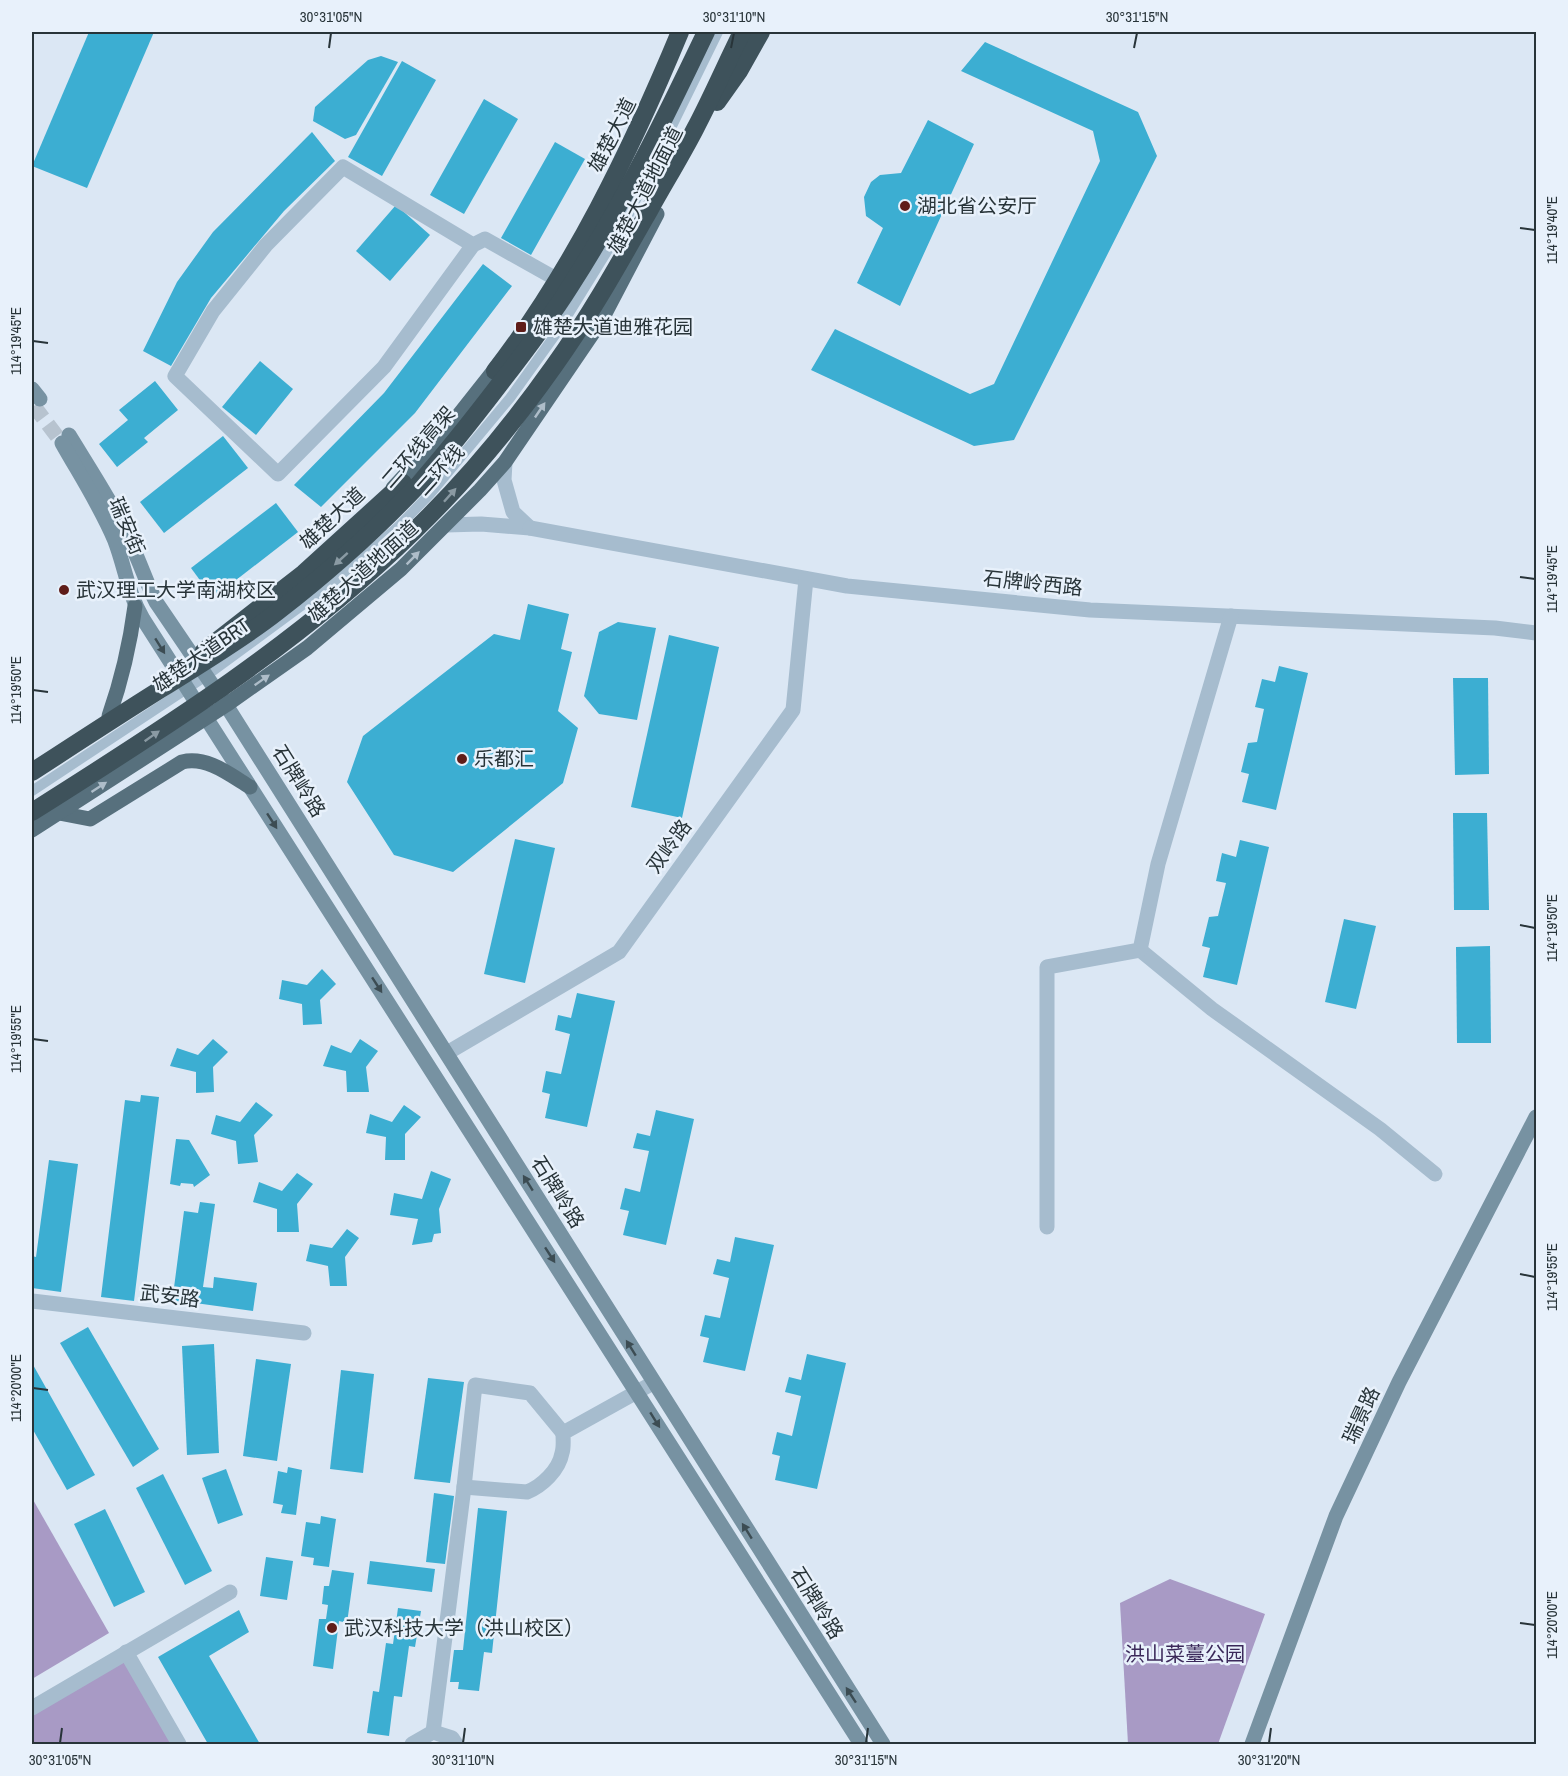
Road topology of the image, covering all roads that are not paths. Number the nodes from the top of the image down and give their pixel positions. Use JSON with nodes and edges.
{"nodes":[{"id":1,"x":680,"y":32,"type":"edge"},
{"id":2,"x":687,"y":32,"type":"edge"},
{"id":3,"x":706,"y":32,"type":"edge"},
{"id":4,"x":718,"y":32,"type":"edge"},
{"id":5,"x":742,"y":32,"type":"edge"},
{"id":6,"x":749,"y":32,"type":"edge"},
{"id":7,"x":761,"y":32,"type":"edge"},
{"id":8,"x":695,"y":129,"type":"junction"},
{"id":9,"x":473,"y":245,"type":"junction"},
{"id":10,"x":558,"y":279,"type":"junction"},
{"id":11,"x":505,"y":462,"type":"junction"},
{"id":12,"x":446,"y":525,"type":"junction"},
{"id":13,"x":530,"y":528,"type":"junction"},
{"id":14,"x":806,"y":579,"type":"junction"},
{"id":15,"x":135,"y":606,"type":"junction"},
{"id":16,"x":1231,"y":616,"type":"junction"},
{"id":17,"x":1536,"y":633,"type":"edge"},
{"id":18,"x":196,"y":662,"type":"junction"},
{"id":19,"x":178,"y":675,"type":"junction"},
{"id":20,"x":206,"y":676,"type":"junction"},
{"id":21,"x":161,"y":689,"type":"junction"},
{"id":22,"x":186,"y":689,"type":"junction"},
{"id":23,"x":226,"y":705,"type":"junction"},
{"id":24,"x":109,"y":716,"type":"junction"},
{"id":25,"x":206,"y":718,"type":"junction"},
{"id":26,"x":32,"y":772,"type":"edge"},
{"id":27,"x":250,"y":787,"type":"junction"},
{"id":28,"x":32,"y":791,"type":"edge"},
{"id":29,"x":32,"y":812,"type":"edge"},
{"id":30,"x":59,"y":813,"type":"junction"},
{"id":31,"x":32,"y":830,"type":"edge"},
{"id":32,"x":1140,"y":950,"type":"junction"},
{"id":33,"x":447,"y":1053,"type":"junction"},
{"id":34,"x":1536,"y":1117,"type":"edge"},
{"id":35,"x":1435,"y":1174,"type":"dead end"},
{"id":36,"x":1047,"y":1227,"type":"dead end"},
{"id":37,"x":32,"y":1300,"type":"edge"},
{"id":38,"x":304,"y":1333,"type":"dead end"},
{"id":39,"x":654,"y":1383,"type":"junction"},
{"id":40,"x":637,"y":1392,"type":"junction"},
{"id":41,"x":563,"y":1433,"type":"junction"},
{"id":42,"x":464,"y":1487,"type":"junction"},
{"id":43,"x":230,"y":1592,"type":"dead end"},
{"id":44,"x":126,"y":1652,"type":"junction"},
{"id":45,"x":32,"y":1708,"type":"edge"},
{"id":46,"x":433,"y":1732,"type":"junction"},
{"id":47,"x":179,"y":1744,"type":"edge"},
{"id":48,"x":412,"y":1744,"type":"edge"},
{"id":49,"x":456,"y":1744,"type":"edge"},
{"id":50,"x":861,"y":1744,"type":"edge"},
{"id":51,"x":883,"y":1744,"type":"edge"},
{"id":52,"x":1252,"y":1744,"type":"edge"}],
"edges":[{"from":1,"to":21,"type":"highway","bridge":true},
{"from":2,"to":10,"type":"main road","name":"雄楚大道"},
{"from":3,"to":21,"type":"highway","name":"二环线高架","one_way":true,"bridge":true},
{"from":4,"to":20,"type":"lane","name":"雄楚大道BRT"},
{"from":5,"to":8,"type":"highway","name":"二环线","bridge":true},
{"from":11,"to":6,"type":"main road","name":"雄楚大道地面道","one_way":true},
{"from":7,"to":8,"type":"highway","bridge":true},
{"from":29,"to":8,"type":"highway","name":"二环线","one_way":true,"bridge":true},
{"from":9,"to":9,"type":"street"},
{"from":9,"to":10,"type":"street"},
{"from":10,"to":18,"type":"main road","name":"雄楚大道"},
{"from":11,"to":12,"type":"main road","name":"雄楚大道地面道"},
{"from":11,"to":13,"type":"street"},
{"from":12,"to":13,"type":"street","name":"石牌岭西路"},
{"from":23,"to":12,"type":"main road","name":"雄楚大道地面道","one_way":true},
{"from":13,"to":14,"type":"street","name":"石牌岭西路"},
{"from":14,"to":16,"type":"street","name":"石牌岭西路"},
{"from":14,"to":33,"type":"street","name":"双岭路"},
{"from":15,"to":18,"type":"main road","name":"瑞安街"},
{"from":15,"to":19,"type":"main road","name":"瑞安街","one_way":true},
{"from":15,"to":24,"type":"main road"},
{"from":16,"to":17,"type":"street","name":"石牌岭西路"},
{"from":16,"to":32,"type":"street"},
{"from":18,"to":19,"type":"main road","name":"雄楚大道"},
{"from":18,"to":20,"type":"main road","name":"石牌岭路"},
{"from":19,"to":22,"type":"main road","name":"瑞安街"},
{"from":19,"to":24,"type":"main road","name":"雄楚大道"},
{"from":20,"to":22,"type":"lane","name":"雄楚大道BRT"},
{"from":20,"to":23,"type":"main road","name":"石牌岭路"},
{"from":21,"to":26,"type":"highway","name":"二环线高架","bridge":true},
{"from":22,"to":25,"type":"main road","name":"瑞安街"},
{"from":22,"to":28,"type":"lane","name":"雄楚大道BRT"},
{"from":23,"to":25,"type":"main road","name":"雄楚大道地面道"},
{"from":23,"to":33,"type":"main road","name":"石牌岭路"},
{"from":24,"to":26,"type":"main road","name":"雄楚大道"},
{"from":25,"to":27,"type":"main road","name":"石牌岭路"},
{"from":30,"to":25,"type":"main road","name":"雄楚大道地面道","one_way":true},
{"from":27,"to":30,"type":"main road"},
{"from":27,"to":40,"type":"main road","name":"石牌岭路","one_way":true},
{"from":30,"to":31,"type":"main road","name":"雄楚大道地面道"},
{"from":32,"to":35,"type":"street"},
{"from":32,"to":36,"type":"street"},
{"from":39,"to":33,"type":"main road","name":"石牌岭路","one_way":true},
{"from":34,"to":52,"type":"main road","name":"瑞景路"},
{"from":37,"to":38,"type":"street","name":"武安路"},
{"from":39,"to":40,"type":"street"},
{"from":51,"to":39,"type":"main road","name":"石牌岭路","one_way":true},
{"from":40,"to":41,"type":"street"},
{"from":40,"to":50,"type":"main road","name":"石牌岭路","one_way":true},
{"from":41,"to":42,"type":"street"},
{"from":41,"to":42,"type":"street"},
{"from":42,"to":46,"type":"street"},
{"from":43,"to":44,"type":"street"},
{"from":44,"to":45,"type":"street"},
{"from":44,"to":47,"type":"street"},
{"from":46,"to":48,"type":"street"},
{"from":46,"to":49,"type":"street"}]}
